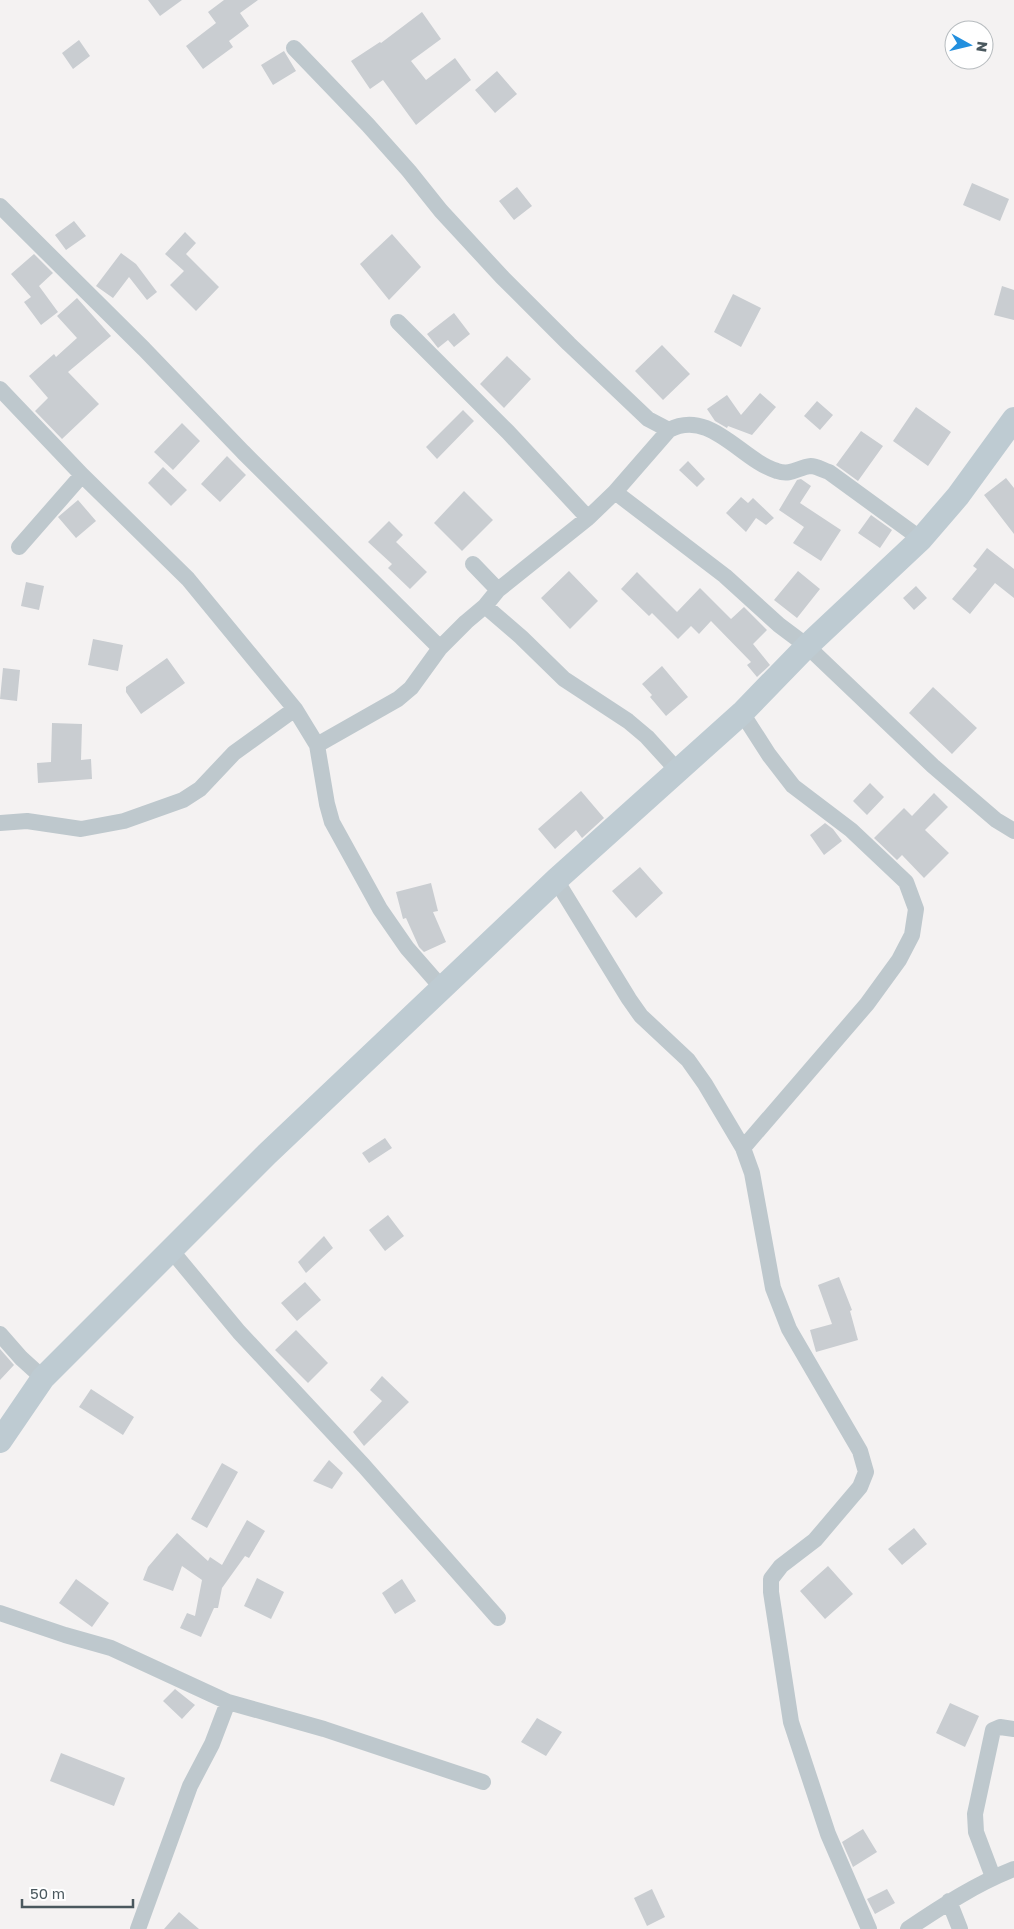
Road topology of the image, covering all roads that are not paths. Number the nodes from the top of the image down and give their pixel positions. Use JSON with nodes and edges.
{"nodes":[{"id":1,"x":294,"y":48,"type":"dead end"},
{"id":2,"x":0,"y":206,"type":"edge"},
{"id":3,"x":398,"y":322,"type":"dead end"},
{"id":4,"x":0,"y":389,"type":"edge"},
{"id":5,"x":1014,"y":419,"type":"edge"},
{"id":6,"x":669,"y":430,"type":"junction"},
{"id":7,"x":82,"y":475,"type":"junction"},
{"id":8,"x":615,"y":492,"type":"junction"},
{"id":9,"x":588,"y":518,"type":"junction"},
{"id":10,"x":921,"y":539,"type":"junction"},
{"id":11,"x":19,"y":547,"type":"dead end"},
{"id":12,"x":473,"y":564,"type":"dead end"},
{"id":13,"x":498,"y":590,"type":"junction"},
{"id":14,"x":485,"y":606,"type":"junction"},
{"id":15,"x":807,"y":646,"type":"junction"},
{"id":16,"x":440,"y":648,"type":"junction"},
{"id":17,"x":295,"y":709,"type":"junction"},
{"id":18,"x":742,"y":713,"type":"junction"},
{"id":19,"x":317,"y":745,"type":"junction"},
{"id":20,"x":677,"y":770,"type":"junction"},
{"id":21,"x":0,"y":822,"type":"edge"},
{"id":22,"x":1014,"y":831,"type":"edge"},
{"id":23,"x":556,"y":880,"type":"junction"},
{"id":24,"x":442,"y":988,"type":"junction"},
{"id":25,"x":743,"y":1148,"type":"junction"},
{"id":26,"x":171,"y":1250,"type":"junction"},
{"id":27,"x":0,"y":1334,"type":"edge"},
{"id":28,"x":44,"y":1378,"type":"junction"},
{"id":29,"x":0,"y":1441,"type":"edge"},
{"id":30,"x":0,"y":1613,"type":"edge"},
{"id":31,"x":498,"y":1618,"type":"dead end"},
{"id":32,"x":228,"y":1702,"type":"junction"},
{"id":33,"x":1014,"y":1729,"type":"edge"},
{"id":34,"x":483,"y":1782,"type":"dead end"},
{"id":35,"x":1014,"y":1869,"type":"edge"},
{"id":36,"x":993,"y":1877,"type":"junction"},
{"id":37,"x":949,"y":1901,"type":"junction"},
{"id":38,"x":138,"y":1929,"type":"edge"},
{"id":39,"x":869,"y":1929,"type":"edge"},
{"id":40,"x":908,"y":1929,"type":"edge"},
{"id":41,"x":960,"y":1929,"type":"edge"}],
"edges":[{"from":1,"to":6,"type":"street"},
{"from":2,"to":16,"type":"street"},
{"from":3,"to":9,"type":"street"},
{"from":4,"to":7,"type":"street"},
{"from":5,"to":10,"type":"street"},
{"from":6,"to":8,"type":"street"},
{"from":6,"to":10,"type":"street"},
{"from":7,"to":11,"type":"street"},
{"from":7,"to":17,"type":"street"},
{"from":8,"to":9,"type":"street"},
{"from":8,"to":15,"type":"street"},
{"from":9,"to":13,"type":"street"},
{"from":10,"to":15,"type":"street"},
{"from":12,"to":13,"type":"street"},
{"from":13,"to":14,"type":"street"},
{"from":14,"to":16,"type":"street"},
{"from":14,"to":20,"type":"street"},
{"from":15,"to":18,"type":"street"},
{"from":15,"to":22,"type":"street"},
{"from":16,"to":19,"type":"street"},
{"from":17,"to":19,"type":"street"},
{"from":17,"to":21,"type":"street"},
{"from":18,"to":20,"type":"street"},
{"from":18,"to":25,"type":"street"},
{"from":19,"to":24,"type":"street"},
{"from":20,"to":23,"type":"street"},
{"from":23,"to":24,"type":"street"},
{"from":23,"to":25,"type":"street"},
{"from":24,"to":26,"type":"street"},
{"from":25,"to":39,"type":"street"},
{"from":26,"to":28,"type":"street"},
{"from":26,"to":31,"type":"street"},
{"from":27,"to":28,"type":"street"},
{"from":28,"to":29,"type":"street"},
{"from":30,"to":32,"type":"street"},
{"from":32,"to":34,"type":"street"},
{"from":32,"to":38,"type":"street"},
{"from":33,"to":36,"type":"street"},
{"from":35,"to":36,"type":"street"},
{"from":36,"to":37,"type":"street"},
{"from":37,"to":40,"type":"street"},
{"from":37,"to":41,"type":"street"}]}
